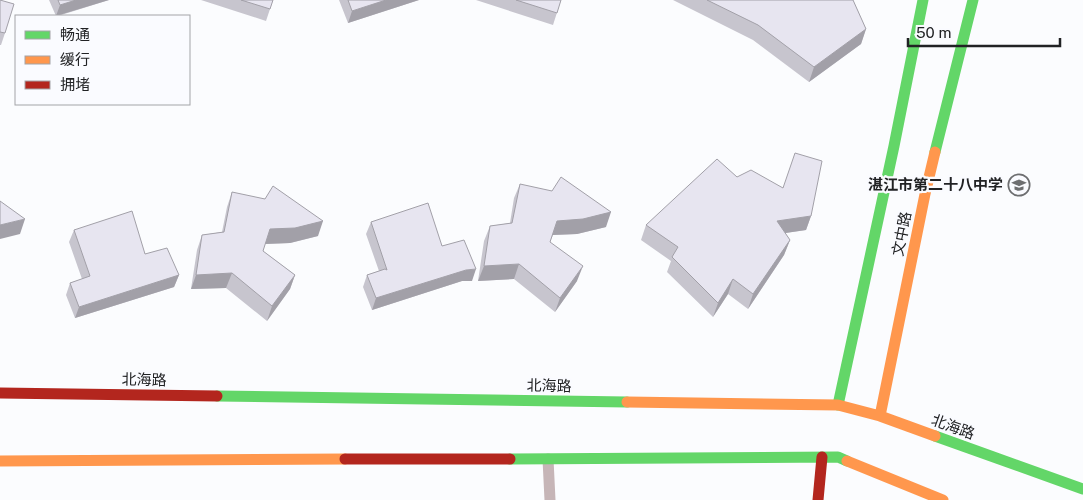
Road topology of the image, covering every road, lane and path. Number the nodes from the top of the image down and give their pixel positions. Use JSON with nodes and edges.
{"nodes":[{"id":1,"x":923,"y":0,"type":"edge"},
{"id":2,"x":972,"y":0,"type":"edge"},
{"id":3,"x":0,"y":393,"type":"edge"},
{"id":4,"x":838,"y":405,"type":"junction"},
{"id":5,"x":880,"y":416,"type":"junction"},
{"id":6,"x":822,"y":457,"type":"junction"},
{"id":7,"x":548,"y":459,"type":"junction"},
{"id":8,"x":0,"y":461,"type":"edge"},
{"id":9,"x":1083,"y":489,"type":"edge"},
{"id":10,"x":550,"y":500,"type":"edge"},
{"id":11,"x":818,"y":500,"type":"edge"},
{"id":12,"x":943,"y":500,"type":"edge"}],
"edges":[{"from":1,"to":4,"type":"main road","name":"文中路"},
{"from":2,"to":5,"type":"main road","name":"文中路"},
{"from":3,"to":4,"type":"main road","name":"北海路"},
{"from":4,"to":5,"type":"main road","name":"北海路"},
{"from":5,"to":9,"type":"main road","name":"北海路"},
{"from":6,"to":7,"type":"main road"},
{"from":6,"to":11,"type":"main road"},
{"from":6,"to":12,"type":"main road"},
{"from":7,"to":8,"type":"main road"},
{"from":7,"to":10,"type":"lane"}]}
